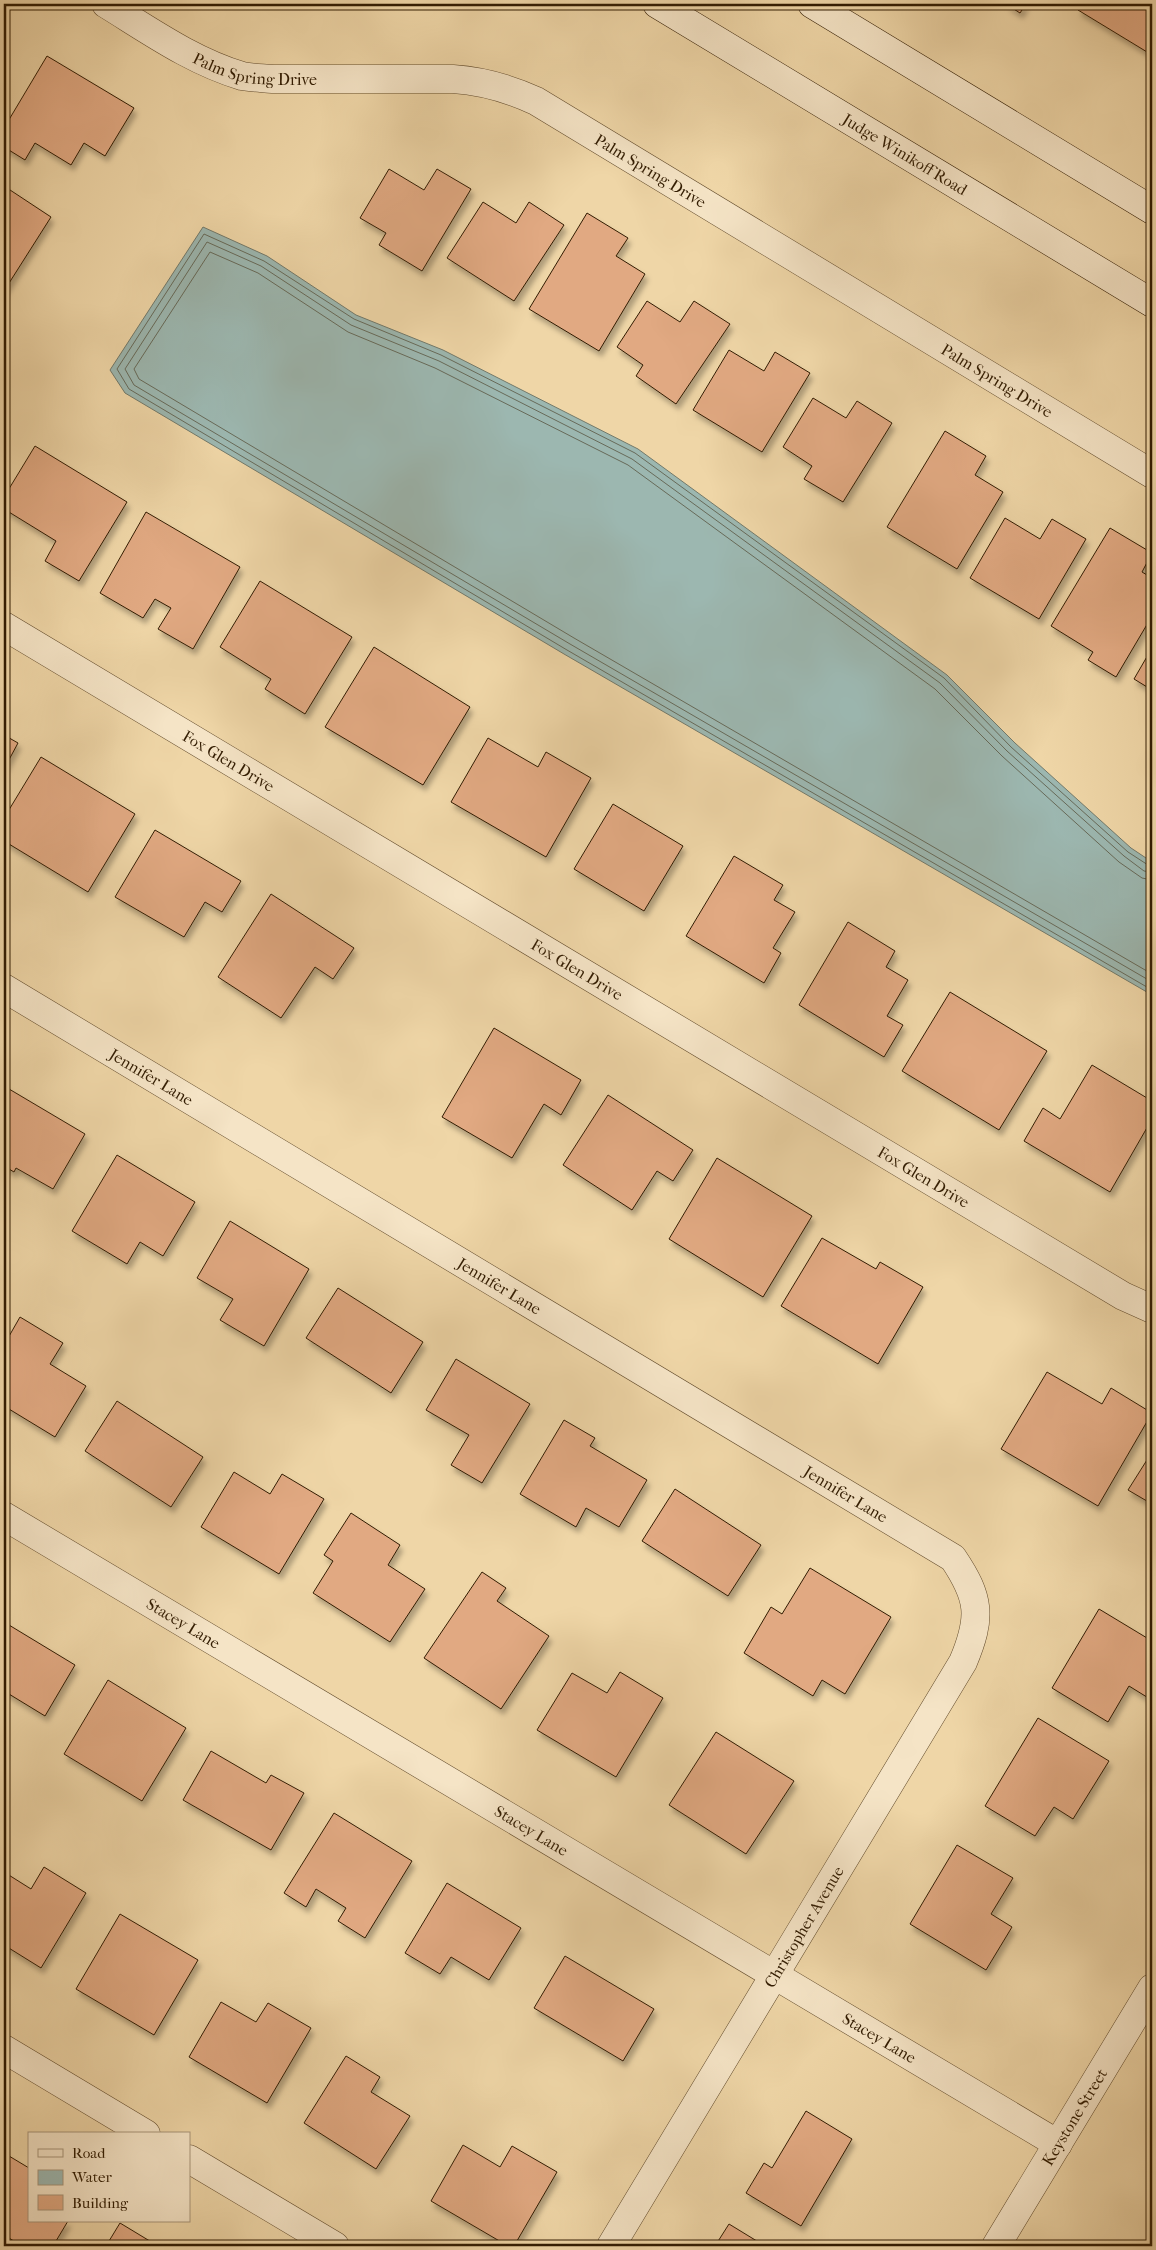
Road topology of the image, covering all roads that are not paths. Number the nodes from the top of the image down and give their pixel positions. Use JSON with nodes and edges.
{"nodes":[{"id":1,"x":106,"y":4,"type":"edge"},
{"id":2,"x":657,"y":4,"type":"edge"},
{"id":3,"x":812,"y":4,"type":"edge"},
{"id":4,"x":1152,"y":210,"type":"edge"},
{"id":5,"x":1152,"y":304,"type":"edge"},
{"id":6,"x":1152,"y":474,"type":"edge"},
{"id":7,"x":4,"y":626,"type":"edge"},
{"id":8,"x":4,"y":988,"type":"edge"},
{"id":9,"x":1152,"y":1309,"type":"edge"},
{"id":10,"x":4,"y":1516,"type":"edge"},
{"id":11,"x":974,"y":1600,"type":"joint"},
{"id":12,"x":774,"y":1976,"type":"junction"},
{"id":13,"x":1152,"y":1988,"type":"edge"},
{"id":14,"x":4,"y":2049,"type":"edge"},
{"id":15,"x":143,"y":2132,"type":"edge"},
{"id":16,"x":1058,"y":2144,"type":"junction"},
{"id":17,"x":190,"y":2160,"type":"edge"},
{"id":18,"x":335,"y":2246,"type":"edge"},
{"id":19,"x":611,"y":2246,"type":"edge"},
{"id":20,"x":996,"y":2246,"type":"edge"}],
"edges":[{"from":1,"to":6,"type":"street","name":"Palm Spring Drive"},
{"from":2,"to":5,"type":"street","name":"Judge Winikoff Road"},
{"from":3,"to":4,"type":"street"},
{"from":7,"to":9,"type":"street","name":"Fox Glen Drive"},
{"from":8,"to":11,"type":"street","name":"Jennifer Lane"},
{"from":10,"to":12,"type":"street","name":"Stacey Lane"},
{"from":11,"to":12,"type":"street","name":"Christopher Avenue"},
{"from":12,"to":16,"type":"street","name":"Stacey Lane"},
{"from":12,"to":19,"type":"street","name":"Christopher Avenue"},
{"from":13,"to":16,"type":"street","name":"Keystone Street"},
{"from":14,"to":15,"type":"street"},
{"from":16,"to":20,"type":"street","name":"Keystone Street"},
{"from":17,"to":18,"type":"street"}]}
